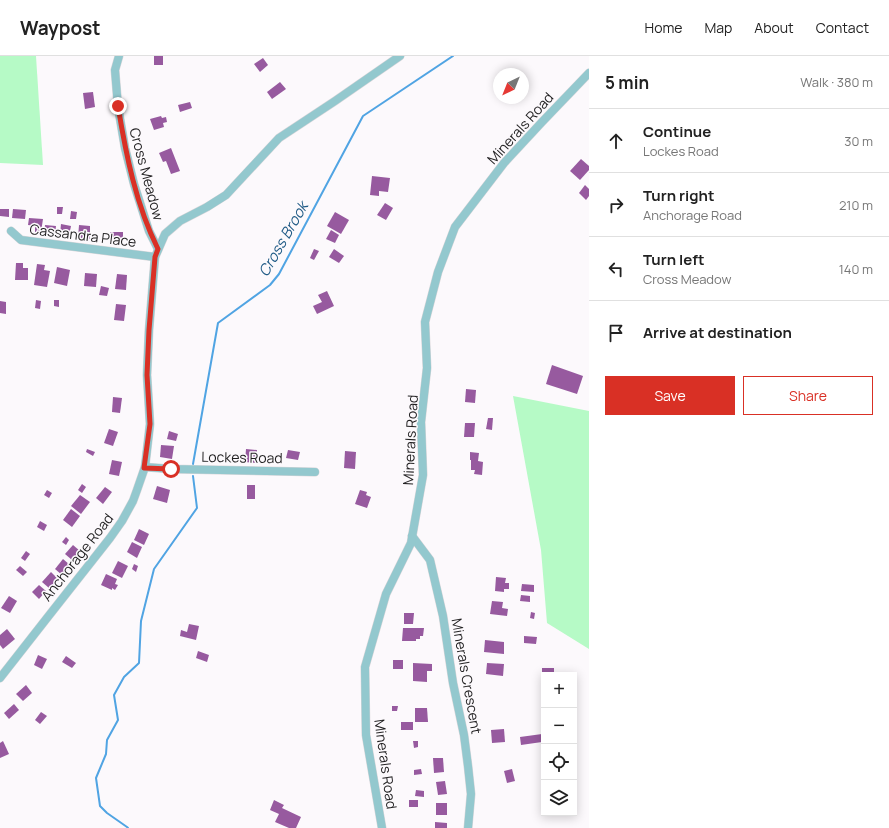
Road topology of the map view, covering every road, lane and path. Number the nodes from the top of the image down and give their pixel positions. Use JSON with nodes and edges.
{"nodes":[{"id":1,"x":119,"y":56,"type":"edge"},
{"id":2,"x":400,"y":56,"type":"edge"},
{"id":3,"x":589,"y":73,"type":"edge"},
{"id":4,"x":10,"y":231,"type":"dead end"},
{"id":5,"x":157,"y":253,"type":"junction"},
{"id":6,"x":144,"y":468,"type":"junction"},
{"id":7,"x":315,"y":472,"type":"dead end"},
{"id":8,"x":412,"y":536,"type":"junction"},
{"id":9,"x":0,"y":678,"type":"edge"},
{"id":10,"x":382,"y":828,"type":"edge"},
{"id":11,"x":468,"y":828,"type":"edge"}],
"edges":[{"from":1,"to":5,"type":"street","name":"Cross Meadow"},
{"from":2,"to":5,"type":"street","name":"Anchorage Road"},
{"from":3,"to":8,"type":"street","name":"Minerals Road"},
{"from":4,"to":5,"type":"street","name":"Cassandra Place"},
{"from":5,"to":6,"type":"street","name":"Anchorage Road"},
{"from":6,"to":7,"type":"street","name":"Lockes Road"},
{"from":6,"to":9,"type":"street","name":"Anchorage Road"},
{"from":8,"to":10,"type":"street","name":"Minerals Road"},
{"from":8,"to":11,"type":"street","name":"Minerals Crescent"}]}
